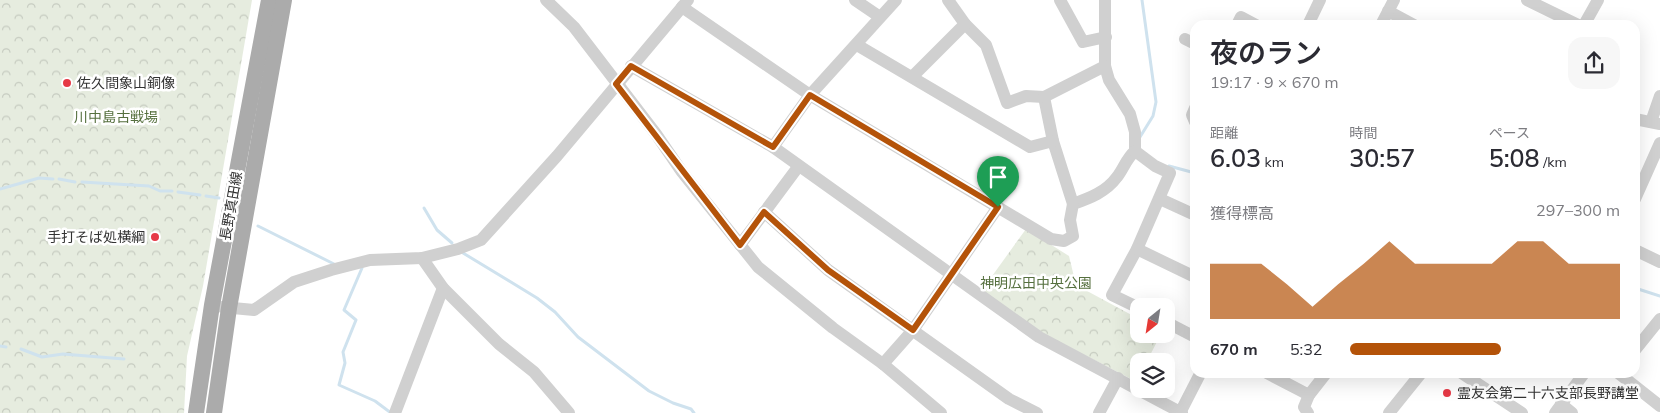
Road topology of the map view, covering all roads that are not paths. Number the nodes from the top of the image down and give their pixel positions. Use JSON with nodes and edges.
{"nodes":[{"id":1,"x":269,"y":0,"type":"edge"},
{"id":2,"x":284,"y":0,"type":"edge"},
{"id":3,"x":546,"y":0,"type":"edge"},
{"id":4,"x":855,"y":0,"type":"edge"},
{"id":5,"x":896,"y":0,"type":"edge"},
{"id":6,"x":948,"y":0,"type":"edge"},
{"id":7,"x":1060,"y":0,"type":"edge"},
{"id":8,"x":1105,"y":0,"type":"edge"},
{"id":9,"x":1320,"y":0,"type":"edge"},
{"id":10,"x":1527,"y":0,"type":"edge"},
{"id":11,"x":1598,"y":0,"type":"edge"},
{"id":12,"x":685,"y":3,"type":"edge"},
{"id":13,"x":1391,"y":6,"type":"edge"},
{"id":14,"x":880,"y":17,"type":"junction"},
{"id":15,"x":1310,"y":20,"type":"edge"},
{"id":16,"x":1384,"y":20,"type":"edge"},
{"id":17,"x":1408,"y":20,"type":"edge"},
{"id":18,"x":1568,"y":20,"type":"edge"},
{"id":19,"x":1587,"y":20,"type":"edge"},
{"id":20,"x":965,"y":24,"type":"junction"},
{"id":21,"x":1106,"y":37,"type":"junction"},
{"id":22,"x":857,"y":45,"type":"junction"},
{"id":23,"x":631,"y":66,"type":"junction"},
{"id":24,"x":1105,"y":66,"type":"junction"},
{"id":25,"x":912,"y":77,"type":"junction"},
{"id":26,"x":616,"y":84,"type":"junction"},
{"id":27,"x":810,"y":95,"type":"junction"},
{"id":28,"x":1660,"y":96,"type":"edge"},
{"id":29,"x":1044,"y":97,"type":"junction"},
{"id":30,"x":1640,"y":120,"type":"edge"},
{"id":31,"x":1655,"y":123,"type":"edge"},
{"id":32,"x":1053,"y":141,"type":"junction"},
{"id":33,"x":1660,"y":143,"type":"edge"},
{"id":34,"x":773,"y":147,"type":"junction"},
{"id":35,"x":1135,"y":151,"type":"junction"},
{"id":36,"x":798,"y":167,"type":"junction"},
{"id":37,"x":1640,"y":188,"type":"edge"},
{"id":38,"x":1160,"y":199,"type":"junction"},
{"id":39,"x":1073,"y":204,"type":"junction"},
{"id":40,"x":998,"y":207,"type":"junction"},
{"id":41,"x":764,"y":212,"type":"junction"},
{"id":42,"x":1190,"y":213,"type":"edge"},
{"id":43,"x":740,"y":245,"type":"junction"},
{"id":44,"x":1137,"y":249,"type":"junction"},
{"id":45,"x":1640,"y":252,"type":"edge"},
{"id":46,"x":422,"y":258,"type":"junction"},
{"id":47,"x":1660,"y":262,"type":"edge"},
{"id":48,"x":952,"y":275,"type":"junction"},
{"id":49,"x":1190,"y":275,"type":"edge"},
{"id":50,"x":442,"y":288,"type":"junction"},
{"id":51,"x":1130,"y":304,"type":"edge"},
{"id":52,"x":212,"y":305,"type":"junction"},
{"id":53,"x":229,"y":308,"type":"junction"},
{"id":54,"x":1660,"y":319,"type":"edge"},
{"id":55,"x":1175,"y":327,"type":"edge"},
{"id":56,"x":913,"y":330,"type":"junction"},
{"id":57,"x":1190,"y":334,"type":"edge"},
{"id":58,"x":1640,"y":344,"type":"edge"},
{"id":59,"x":883,"y":364,"type":"junction"},
{"id":60,"x":1118,"y":378,"type":"junction"},
{"id":61,"x":1198,"y":378,"type":"edge"},
{"id":62,"x":1276,"y":378,"type":"edge"},
{"id":63,"x":1322,"y":378,"type":"edge"},
{"id":64,"x":1417,"y":378,"type":"edge"},
{"id":65,"x":1469,"y":378,"type":"edge"},
{"id":66,"x":1581,"y":378,"type":"edge"},
{"id":67,"x":1624,"y":378,"type":"edge"},
{"id":68,"x":1309,"y":395,"type":"junction"},
{"id":69,"x":1660,"y":406,"type":"edge"},
{"id":70,"x":1558,"y":409,"type":"edge"},
{"id":71,"x":196,"y":413,"type":"edge"},
{"id":72,"x":214,"y":413,"type":"edge"},
{"id":73,"x":395,"y":413,"type":"edge"},
{"id":74,"x":569,"y":413,"type":"edge"},
{"id":75,"x":941,"y":413,"type":"edge"},
{"id":76,"x":1036,"y":413,"type":"edge"},
{"id":77,"x":1099,"y":413,"type":"edge"},
{"id":78,"x":1181,"y":413,"type":"edge"},
{"id":79,"x":1308,"y":413,"type":"edge"},
{"id":80,"x":1389,"y":413,"type":"edge"},
{"id":81,"x":1522,"y":413,"type":"edge"},
{"id":82,"x":1572,"y":413,"type":"edge"}],
"edges":[{"from":1,"to":52,"type":"main road","name":"長野真田線"},
{"from":2,"to":53,"type":"main road","name":"長野真田線"},
{"from":3,"to":26,"type":"street"},
{"from":4,"to":14,"type":"street"},
{"from":5,"to":14,"type":"street"},
{"from":6,"to":20,"type":"street"},
{"from":7,"to":21,"type":"street"},
{"from":8,"to":21,"type":"street"},
{"from":9,"to":15,"type":"street"},
{"from":10,"to":18,"type":"street"},
{"from":11,"to":19,"type":"street"},
{"from":12,"to":23,"type":"street"},
{"from":12,"to":27,"type":"street"},
{"from":13,"to":16,"type":"street"},
{"from":13,"to":17,"type":"street"},
{"from":14,"to":22,"type":"street"},
{"from":20,"to":25,"type":"street"},
{"from":20,"to":29,"type":"street"},
{"from":21,"to":24,"type":"street"},
{"from":22,"to":25,"type":"street"},
{"from":22,"to":27,"type":"street"},
{"from":23,"to":26,"type":"street"},
{"from":23,"to":34,"type":"street"},
{"from":24,"to":29,"type":"street"},
{"from":24,"to":35,"type":"street"},
{"from":25,"to":32,"type":"street"},
{"from":26,"to":43,"type":"street"},
{"from":26,"to":46,"type":"street"},
{"from":27,"to":34,"type":"street"},
{"from":27,"to":40,"type":"street"},
{"from":28,"to":31,"type":"street"},
{"from":29,"to":32,"type":"street"},
{"from":30,"to":31,"type":"street"},
{"from":32,"to":39,"type":"street"},
{"from":33,"to":37,"type":"street"},
{"from":34,"to":36,"type":"street"},
{"from":35,"to":38,"type":"street"},
{"from":35,"to":39,"type":"street"},
{"from":36,"to":41,"type":"street"},
{"from":36,"to":48,"type":"street"},
{"from":38,"to":42,"type":"street"},
{"from":38,"to":44,"type":"street"},
{"from":39,"to":40,"type":"street"},
{"from":40,"to":48,"type":"street"},
{"from":41,"to":43,"type":"street"},
{"from":41,"to":56,"type":"street"},
{"from":43,"to":59,"type":"street"},
{"from":44,"to":49,"type":"street"},
{"from":44,"to":51,"type":"street"},
{"from":45,"to":47,"type":"street"},
{"from":46,"to":50,"type":"street"},
{"from":46,"to":53,"type":"street"},
{"from":48,"to":56,"type":"street"},
{"from":48,"to":60,"type":"street"},
{"from":50,"to":73,"type":"street"},
{"from":50,"to":74,"type":"street"},
{"from":52,"to":53,"type":"street"},
{"from":52,"to":71,"type":"main road","name":"長野真田線"},
{"from":53,"to":72,"type":"main road","name":"長野真田線"},
{"from":54,"to":58,"type":"street"},
{"from":55,"to":57,"type":"street"},
{"from":56,"to":59,"type":"street"},
{"from":56,"to":76,"type":"street"},
{"from":59,"to":75,"type":"street"},
{"from":60,"to":77,"type":"street"},
{"from":60,"to":78,"type":"street"},
{"from":61,"to":78,"type":"street"},
{"from":62,"to":68,"type":"street"},
{"from":63,"to":68,"type":"street"},
{"from":64,"to":80,"type":"street"},
{"from":65,"to":81,"type":"street"},
{"from":66,"to":70,"type":"street"},
{"from":67,"to":69,"type":"street"},
{"from":68,"to":79,"type":"street"},
{"from":70,"to":82,"type":"street"}]}
